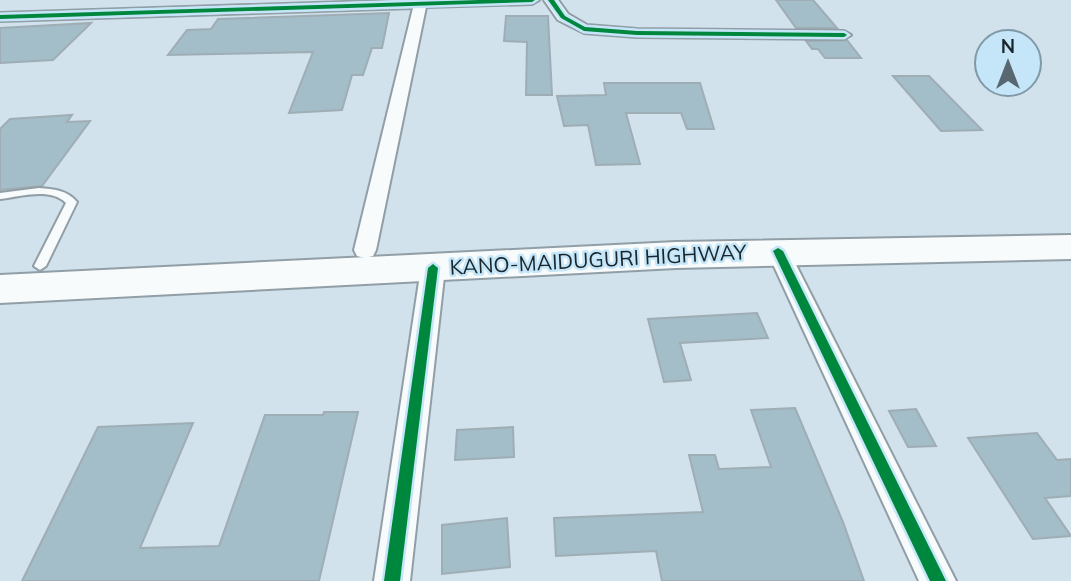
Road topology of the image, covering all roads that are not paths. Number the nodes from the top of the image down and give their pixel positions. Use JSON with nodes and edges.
{"nodes":[{"id":1,"x":87,"y":0,"type":"edge"},
{"id":2,"x":533,"y":0,"type":"edge"},
{"id":3,"x":551,"y":0,"type":"edge"},
{"id":4,"x":421,"y":5,"type":"junction"},
{"id":5,"x":0,"y":16,"type":"edge"},
{"id":6,"x":844,"y":34,"type":"dead end"},
{"id":7,"x":0,"y":196,"type":"edge"},
{"id":8,"x":1071,"y":226,"type":"edge"},
{"id":9,"x":1071,"y":247,"type":"edge"},
{"id":10,"x":365,"y":250,"type":"junction"},
{"id":11,"x":778,"y":251,"type":"junction"},
{"id":12,"x":40,"y":266,"type":"junction"},
{"id":13,"x":0,"y":268,"type":"edge"},
{"id":14,"x":433,"y":268,"type":"junction"},
{"id":15,"x":0,"y":289,"type":"edge"},
{"id":16,"x":393,"y":581,"type":"edge"},
{"id":17,"x":938,"y":581,"type":"edge"}],
"edges":[{"from":1,"to":5,"type":"street"},
{"from":2,"to":4,"type":"street"},
{"from":3,"to":6,"type":"street"},
{"from":4,"to":5,"type":"street"},
{"from":4,"to":10,"type":"street"},
{"from":7,"to":12,"type":"lane"},
{"from":8,"to":10,"type":"highway","name":"KANO-MAIDUGURI HIGHWAY"},
{"from":9,"to":11,"type":"highway","name":"KANO-MAIDUGURI HIGHWAY"},
{"from":10,"to":12,"type":"highway","name":"KANO-MAIDUGURI HIGHWAY"},
{"from":11,"to":14,"type":"highway","name":"KANO-MAIDUGURI HIGHWAY"},
{"from":11,"to":17,"type":"street"},
{"from":12,"to":13,"type":"highway","name":"KANO-MAIDUGURI HIGHWAY"},
{"from":14,"to":15,"type":"highway","name":"KANO-MAIDUGURI HIGHWAY"},
{"from":14,"to":16,"type":"street"}]}
